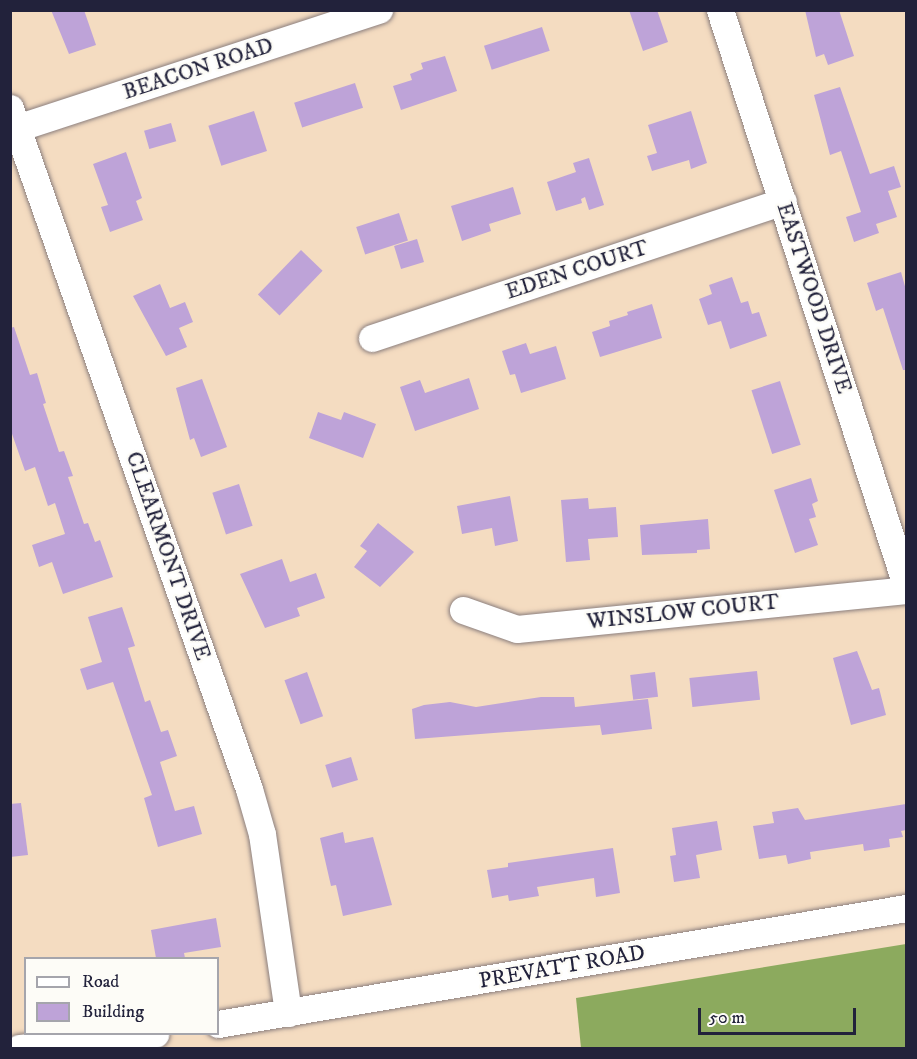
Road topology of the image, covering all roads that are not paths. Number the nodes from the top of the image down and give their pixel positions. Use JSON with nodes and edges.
{"nodes":[{"id":1,"x":379,"y":10,"type":"edge"},
{"id":2,"x":720,"y":10,"type":"edge"},
{"id":3,"x":14,"y":118,"type":"edge"},
{"id":4,"x":783,"y":201,"type":"junction"},
{"id":5,"x":372,"y":338,"type":"dead end"},
{"id":6,"x":906,"y":588,"type":"edge"},
{"id":7,"x":463,"y":610,"type":"dead end"},
{"id":8,"x":906,"y":908,"type":"edge"},
{"id":9,"x":288,"y":1013,"type":"junction"},
{"id":10,"x":219,"y":1024,"type":"edge"},
{"id":11,"x":145,"y":1035,"type":"edge"},
{"id":12,"x":19,"y":1048,"type":"edge"}],
"edges":[{"from":1,"to":3,"type":"street","name":"BEACON ROAD"},
{"from":2,"to":4,"type":"street","name":"EASTWOOD DRIVE"},
{"from":3,"to":9,"type":"street","name":"CLEARMONT DRIVE"},
{"from":4,"to":5,"type":"street","name":"EDEN COURT"},
{"from":4,"to":6,"type":"street","name":"EASTWOOD DRIVE"},
{"from":6,"to":7,"type":"street","name":"WINSLOW COURT"},
{"from":8,"to":9,"type":"street","name":"PREVATT ROAD"},
{"from":9,"to":10,"type":"street","name":"PREVATT ROAD"},
{"from":11,"to":12,"type":"street"}]}
